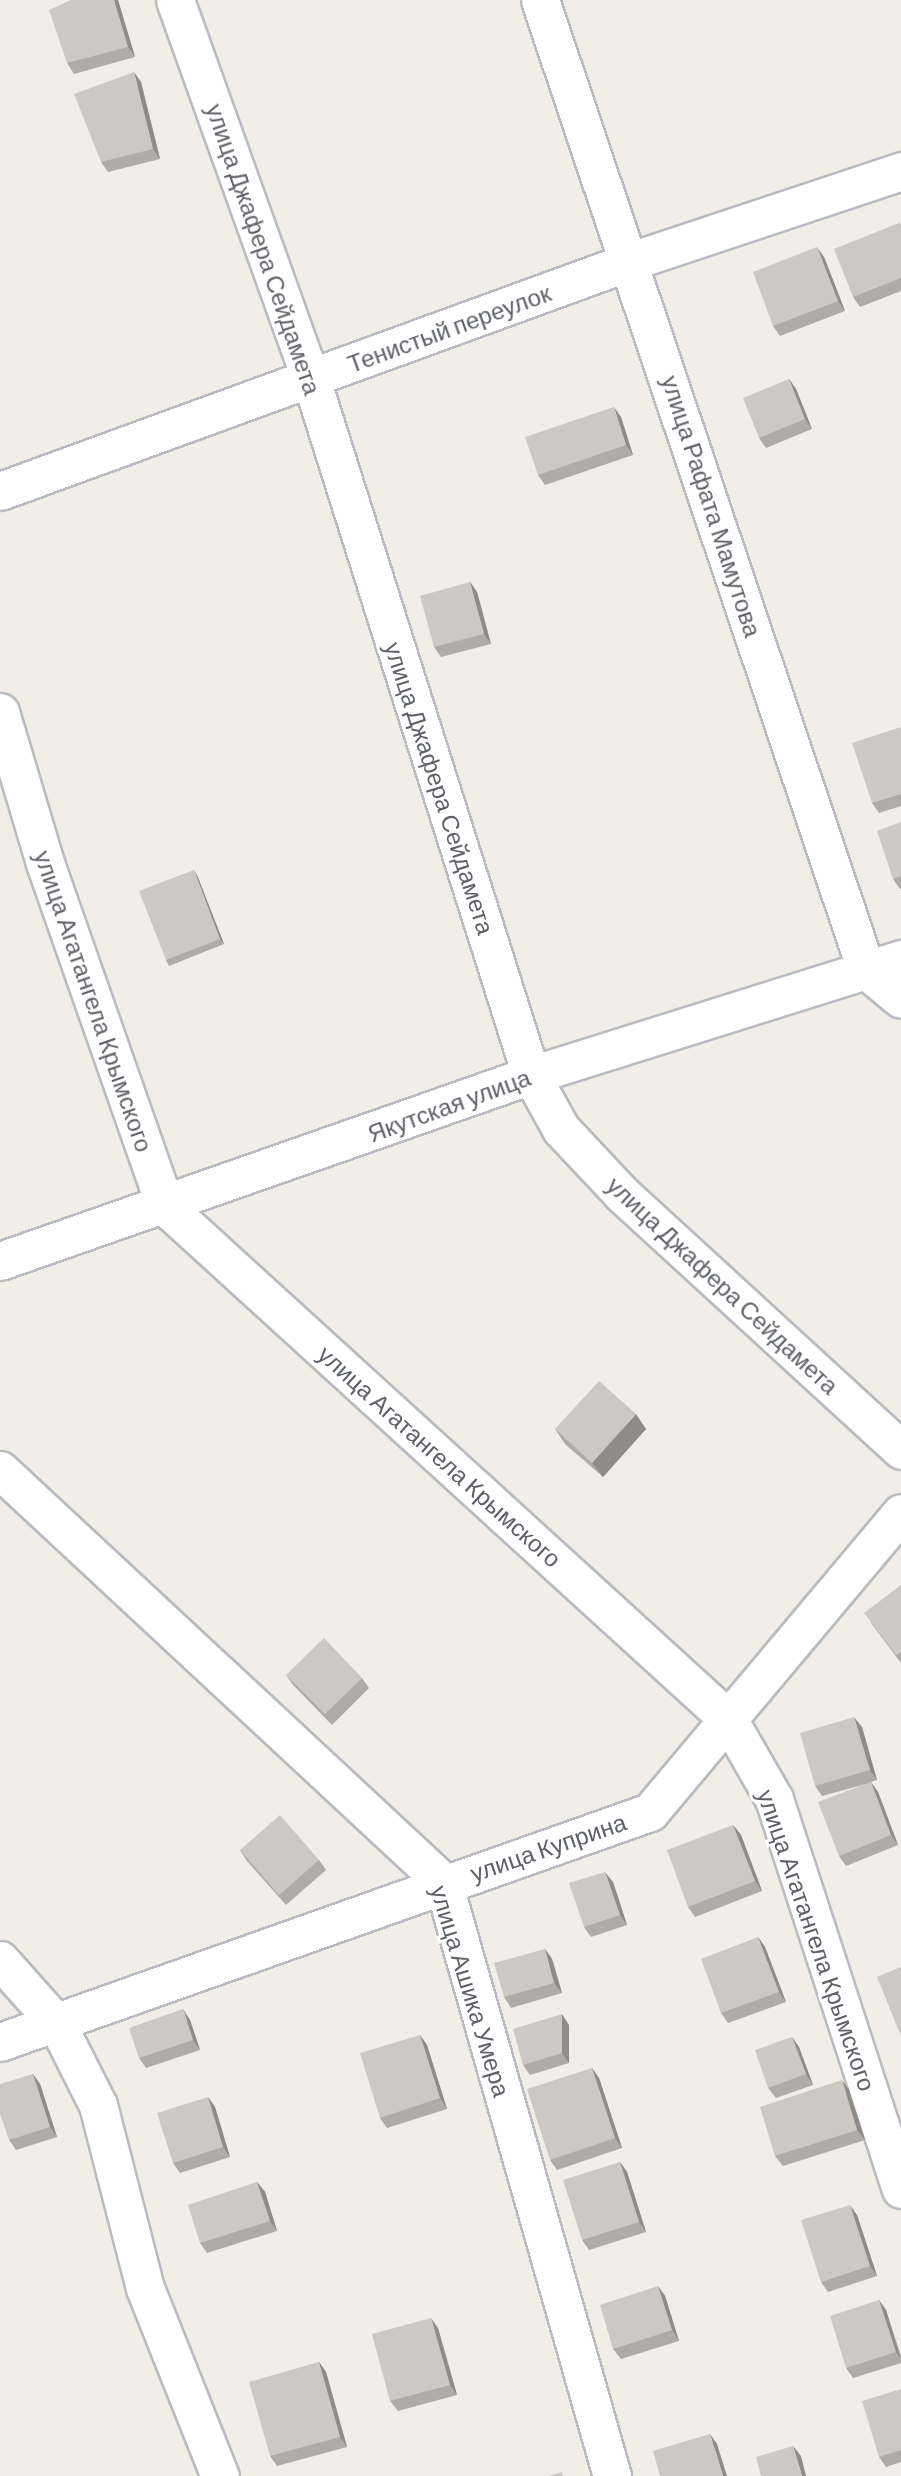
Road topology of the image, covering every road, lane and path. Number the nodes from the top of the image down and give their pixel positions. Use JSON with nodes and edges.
{"nodes":[{"id":1,"x":175,"y":0,"type":"edge"},
{"id":2,"x":540,"y":0,"type":"edge"},
{"id":3,"x":901,"y":171,"type":"edge"},
{"id":4,"x":631,"y":261,"type":"junction"},
{"id":5,"x":311,"y":379,"type":"junction"},
{"id":6,"x":0,"y":491,"type":"edge"},
{"id":7,"x":0,"y":712,"type":"edge"},
{"id":8,"x":901,"y":959,"type":"edge"},
{"id":9,"x":866,"y":970,"type":"junction"},
{"id":10,"x":901,"y":999,"type":"edge"},
{"id":11,"x":531,"y":1075,"type":"junction"},
{"id":12,"x":166,"y":1206,"type":"junction"},
{"id":13,"x":0,"y":1261,"type":"edge"},
{"id":14,"x":901,"y":1450,"type":"edge"},
{"id":15,"x":0,"y":1470,"type":"edge"},
{"id":16,"x":901,"y":1513,"type":"edge"},
{"id":17,"x":728,"y":1719,"type":"junction"},
{"id":18,"x":443,"y":1882,"type":"junction"},
{"id":19,"x":0,"y":1960,"type":"edge"},
{"id":20,"x":57,"y":2024,"type":"junction"},
{"id":21,"x":0,"y":2042,"type":"edge"},
{"id":22,"x":901,"y":2189,"type":"edge"},
{"id":23,"x":220,"y":2476,"type":"edge"},
{"id":24,"x":612,"y":2476,"type":"edge"}],
"edges":[{"from":1,"to":5,"type":"street","name":"улица Джафера Сейдамета"},
{"from":2,"to":4,"type":"street","name":"улица Рафата Мамутова"},
{"from":3,"to":4,"type":"street","name":"Тенистый переулок"},
{"from":4,"to":5,"type":"street","name":"Тенистый переулок"},
{"from":4,"to":9,"type":"street","name":"улица Рафата Мамутова"},
{"from":5,"to":6,"type":"street","name":"Тенистый переулок"},
{"from":5,"to":11,"type":"street","name":"улица Джафера Сейдамета"},
{"from":7,"to":12,"type":"street","name":"улица Агатангела Крымского"},
{"from":8,"to":9,"type":"street","name":"Якутская улица"},
{"from":9,"to":10,"type":"street"},
{"from":9,"to":11,"type":"street","name":"Якутская улица"},
{"from":11,"to":12,"type":"street","name":"Якутская улица"},
{"from":11,"to":14,"type":"street","name":"улица Джафера Сейдамета"},
{"from":12,"to":13,"type":"street","name":"Якутская улица"},
{"from":12,"to":17,"type":"street","name":"улица Агатангела Крымского"},
{"from":15,"to":18,"type":"street","name":"улица Ашика Умера"},
{"from":16,"to":17,"type":"street","name":"улица Куприна"},
{"from":17,"to":18,"type":"street","name":"улица Куприна"},
{"from":17,"to":22,"type":"street","name":"улица Агатангела Крымского"},
{"from":18,"to":20,"type":"street","name":"улица Куприна"},
{"from":18,"to":24,"type":"street","name":"улица Ашика Умера"},
{"from":19,"to":20,"type":"street"},
{"from":20,"to":21,"type":"street","name":"улица Куприна"},
{"from":20,"to":23,"type":"street"}]}
